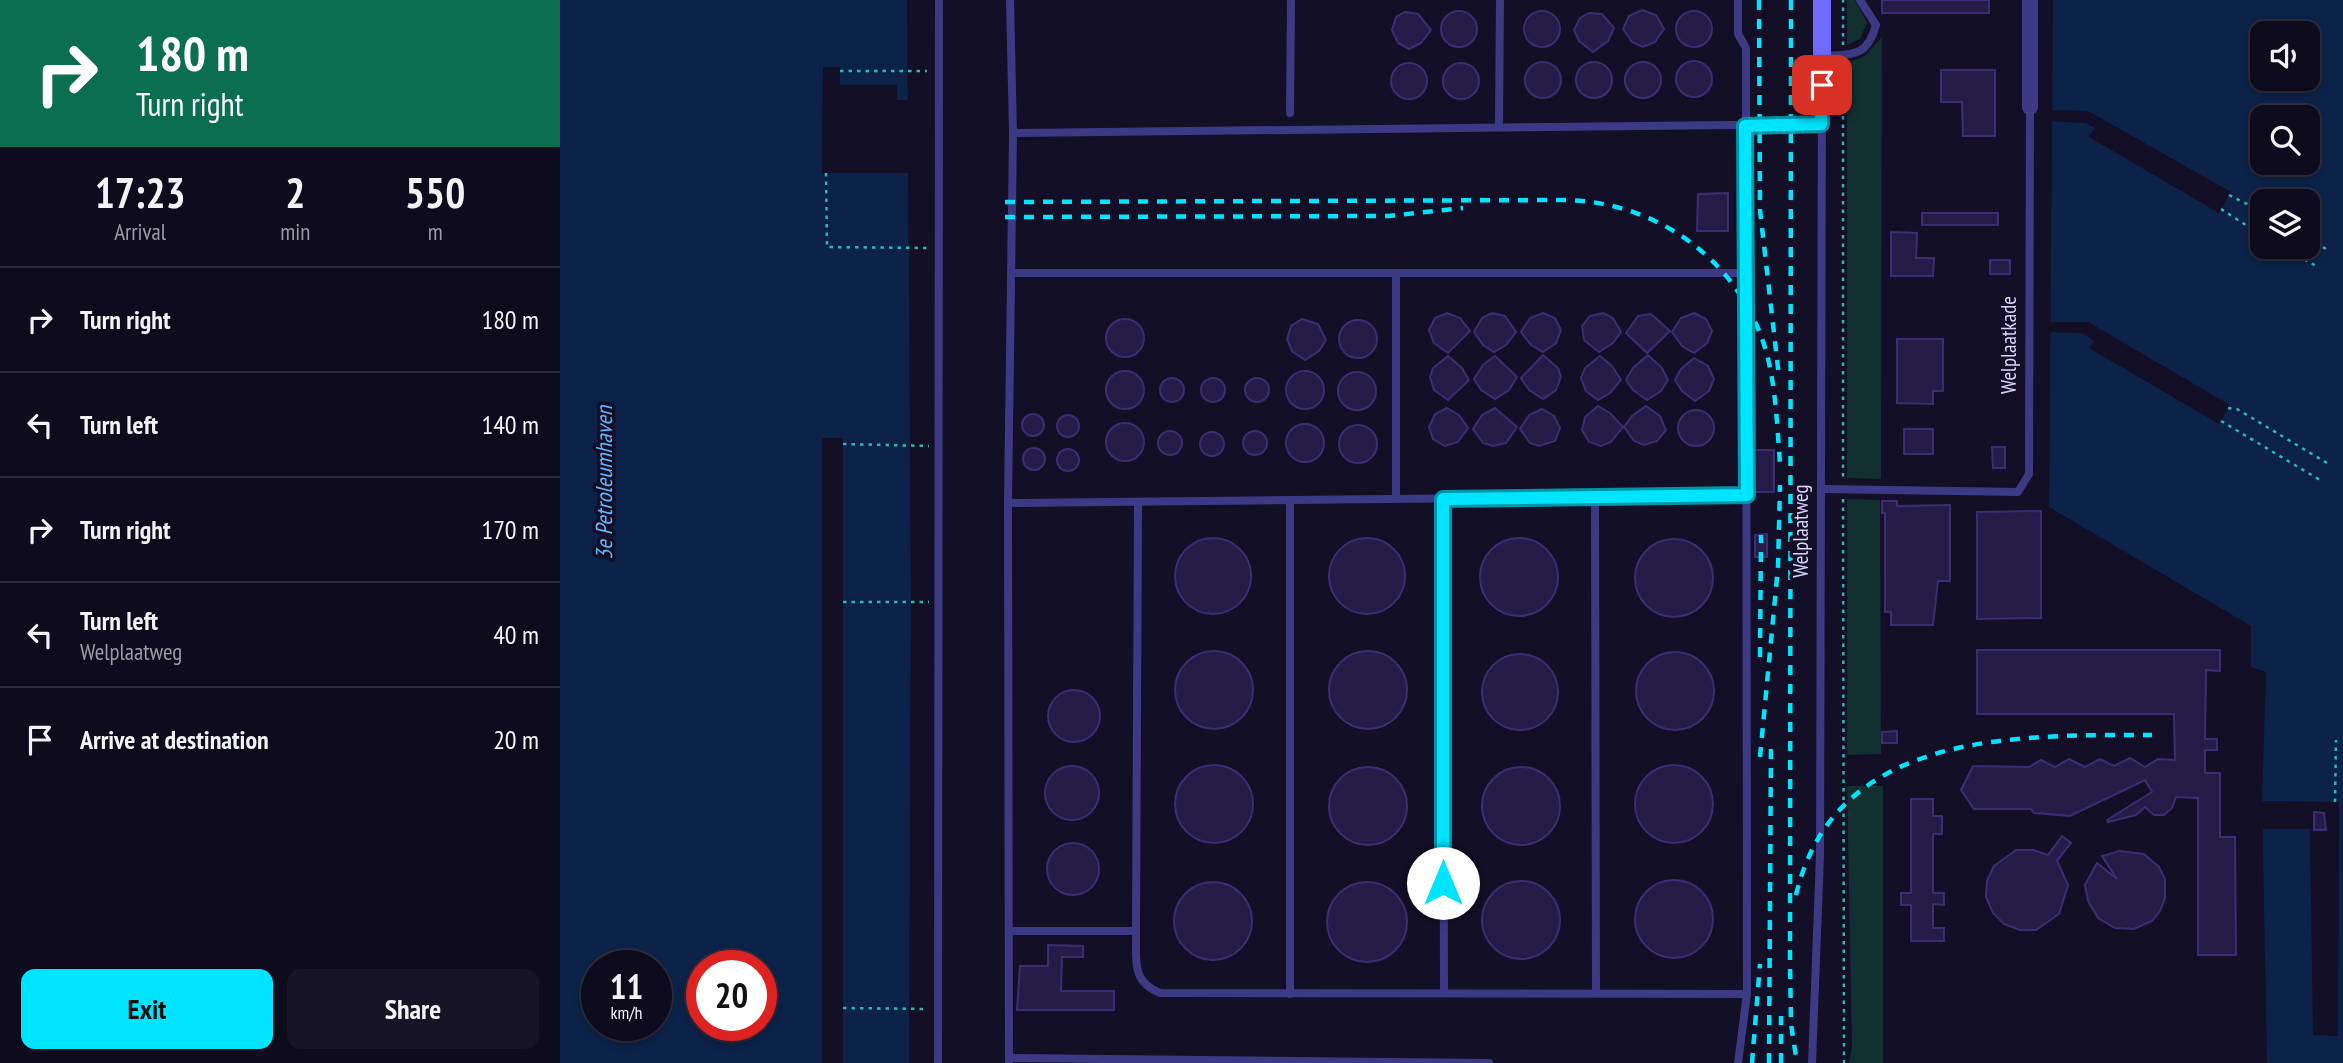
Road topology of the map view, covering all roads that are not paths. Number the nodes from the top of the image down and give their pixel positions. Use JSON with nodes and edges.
{"nodes":[{"id":1,"x":939,"y":0,"type":"edge"},
{"id":2,"x":1010,"y":0,"type":"edge"},
{"id":3,"x":1290,"y":0,"type":"edge"},
{"id":4,"x":1500,"y":0,"type":"edge"},
{"id":5,"x":1738,"y":0,"type":"edge"},
{"id":6,"x":1822,"y":0,"type":"edge"},
{"id":7,"x":1860,"y":0,"type":"edge"},
{"id":8,"x":2030,"y":0,"type":"edge"},
{"id":9,"x":1822,"y":56,"type":"junction"},
{"id":10,"x":1822,"y":85,"type":"joint"},
{"id":11,"x":2033,"y":112,"type":"joint"},
{"id":12,"x":1290,"y":113,"type":"dead end"},
{"id":13,"x":1499,"y":124,"type":"dead end"},
{"id":14,"x":1821,"y":124,"type":"junction"},
{"id":15,"x":1745,"y":126,"type":"junction"},
{"id":16,"x":1013,"y":133,"type":"junction"},
{"id":17,"x":1012,"y":273,"type":"junction"},
{"id":18,"x":1747,"y":273,"type":"junction"},
{"id":19,"x":1396,"y":274,"type":"junction"},
{"id":20,"x":1823,"y":489,"type":"junction"},
{"id":21,"x":1747,"y":495,"type":"junction"},
{"id":22,"x":1595,"y":498,"type":"junction"},
{"id":23,"x":1396,"y":499,"type":"junction"},
{"id":24,"x":1443,"y":499,"type":"junction"},
{"id":25,"x":1290,"y":501,"type":"junction"},
{"id":26,"x":1008,"y":503,"type":"junction"},
{"id":27,"x":1138,"y":503,"type":"junction"},
{"id":28,"x":1011,"y":931,"type":"junction"},
{"id":29,"x":1136,"y":931,"type":"junction"},
{"id":30,"x":1596,"y":992,"type":"junction"},
{"id":31,"x":1444,"y":993,"type":"junction"},
{"id":32,"x":1290,"y":994,"type":"junction"},
{"id":33,"x":1746,"y":994,"type":"junction"},
{"id":34,"x":1009,"y":1060,"type":"edge"},
{"id":35,"x":937,"y":1063,"type":"edge"},
{"id":36,"x":1382,"y":1063,"type":"edge"},
{"id":37,"x":1489,"y":1063,"type":"edge"},
{"id":38,"x":1738,"y":1063,"type":"edge"},
{"id":39,"x":1812,"y":1063,"type":"edge"}],
"edges":[{"from":1,"to":35,"type":"lane"},
{"from":2,"to":16,"type":"lane"},
{"from":3,"to":12,"type":"lane"},
{"from":4,"to":13,"type":"lane"},
{"from":5,"to":15,"type":"lane"},
{"from":6,"to":9,"type":"street","name":"Welplaatweg"},
{"from":7,"to":9,"type":"lane"},
{"from":8,"to":11,"type":"street","name":"Welplaatkade"},
{"from":9,"to":10,"type":"street","name":"Welplaatweg"},
{"from":10,"to":14,"type":"lane","name":"Welplaatweg"},
{"from":11,"to":20,"type":"lane","name":"Welplaatkade"},
{"from":14,"to":15,"type":"lane"},
{"from":14,"to":20,"type":"lane","name":"Welplaatweg"},
{"from":15,"to":16,"type":"lane"},
{"from":15,"to":18,"type":"lane"},
{"from":16,"to":17,"type":"lane"},
{"from":17,"to":19,"type":"lane"},
{"from":17,"to":26,"type":"lane"},
{"from":18,"to":19,"type":"lane"},
{"from":18,"to":21,"type":"lane"},
{"from":19,"to":23,"type":"lane"},
{"from":20,"to":39,"type":"lane","name":"Welplaatweg"},
{"from":21,"to":22,"type":"lane"},
{"from":21,"to":33,"type":"lane"},
{"from":22,"to":24,"type":"lane"},
{"from":22,"to":30,"type":"lane"},
{"from":23,"to":24,"type":"lane"},
{"from":23,"to":25,"type":"lane"},
{"from":24,"to":31,"type":"lane"},
{"from":25,"to":27,"type":"lane"},
{"from":25,"to":32,"type":"lane"},
{"from":26,"to":27,"type":"lane"},
{"from":26,"to":28,"type":"lane"},
{"from":27,"to":29,"type":"lane"},
{"from":28,"to":29,"type":"lane"},
{"from":28,"to":34,"type":"lane"},
{"from":29,"to":32,"type":"lane"},
{"from":30,"to":31,"type":"lane"},
{"from":30,"to":33,"type":"lane"},
{"from":31,"to":32,"type":"lane"},
{"from":33,"to":38,"type":"lane"},
{"from":34,"to":36,"type":"lane"},
{"from":36,"to":37,"type":"lane"}]}
